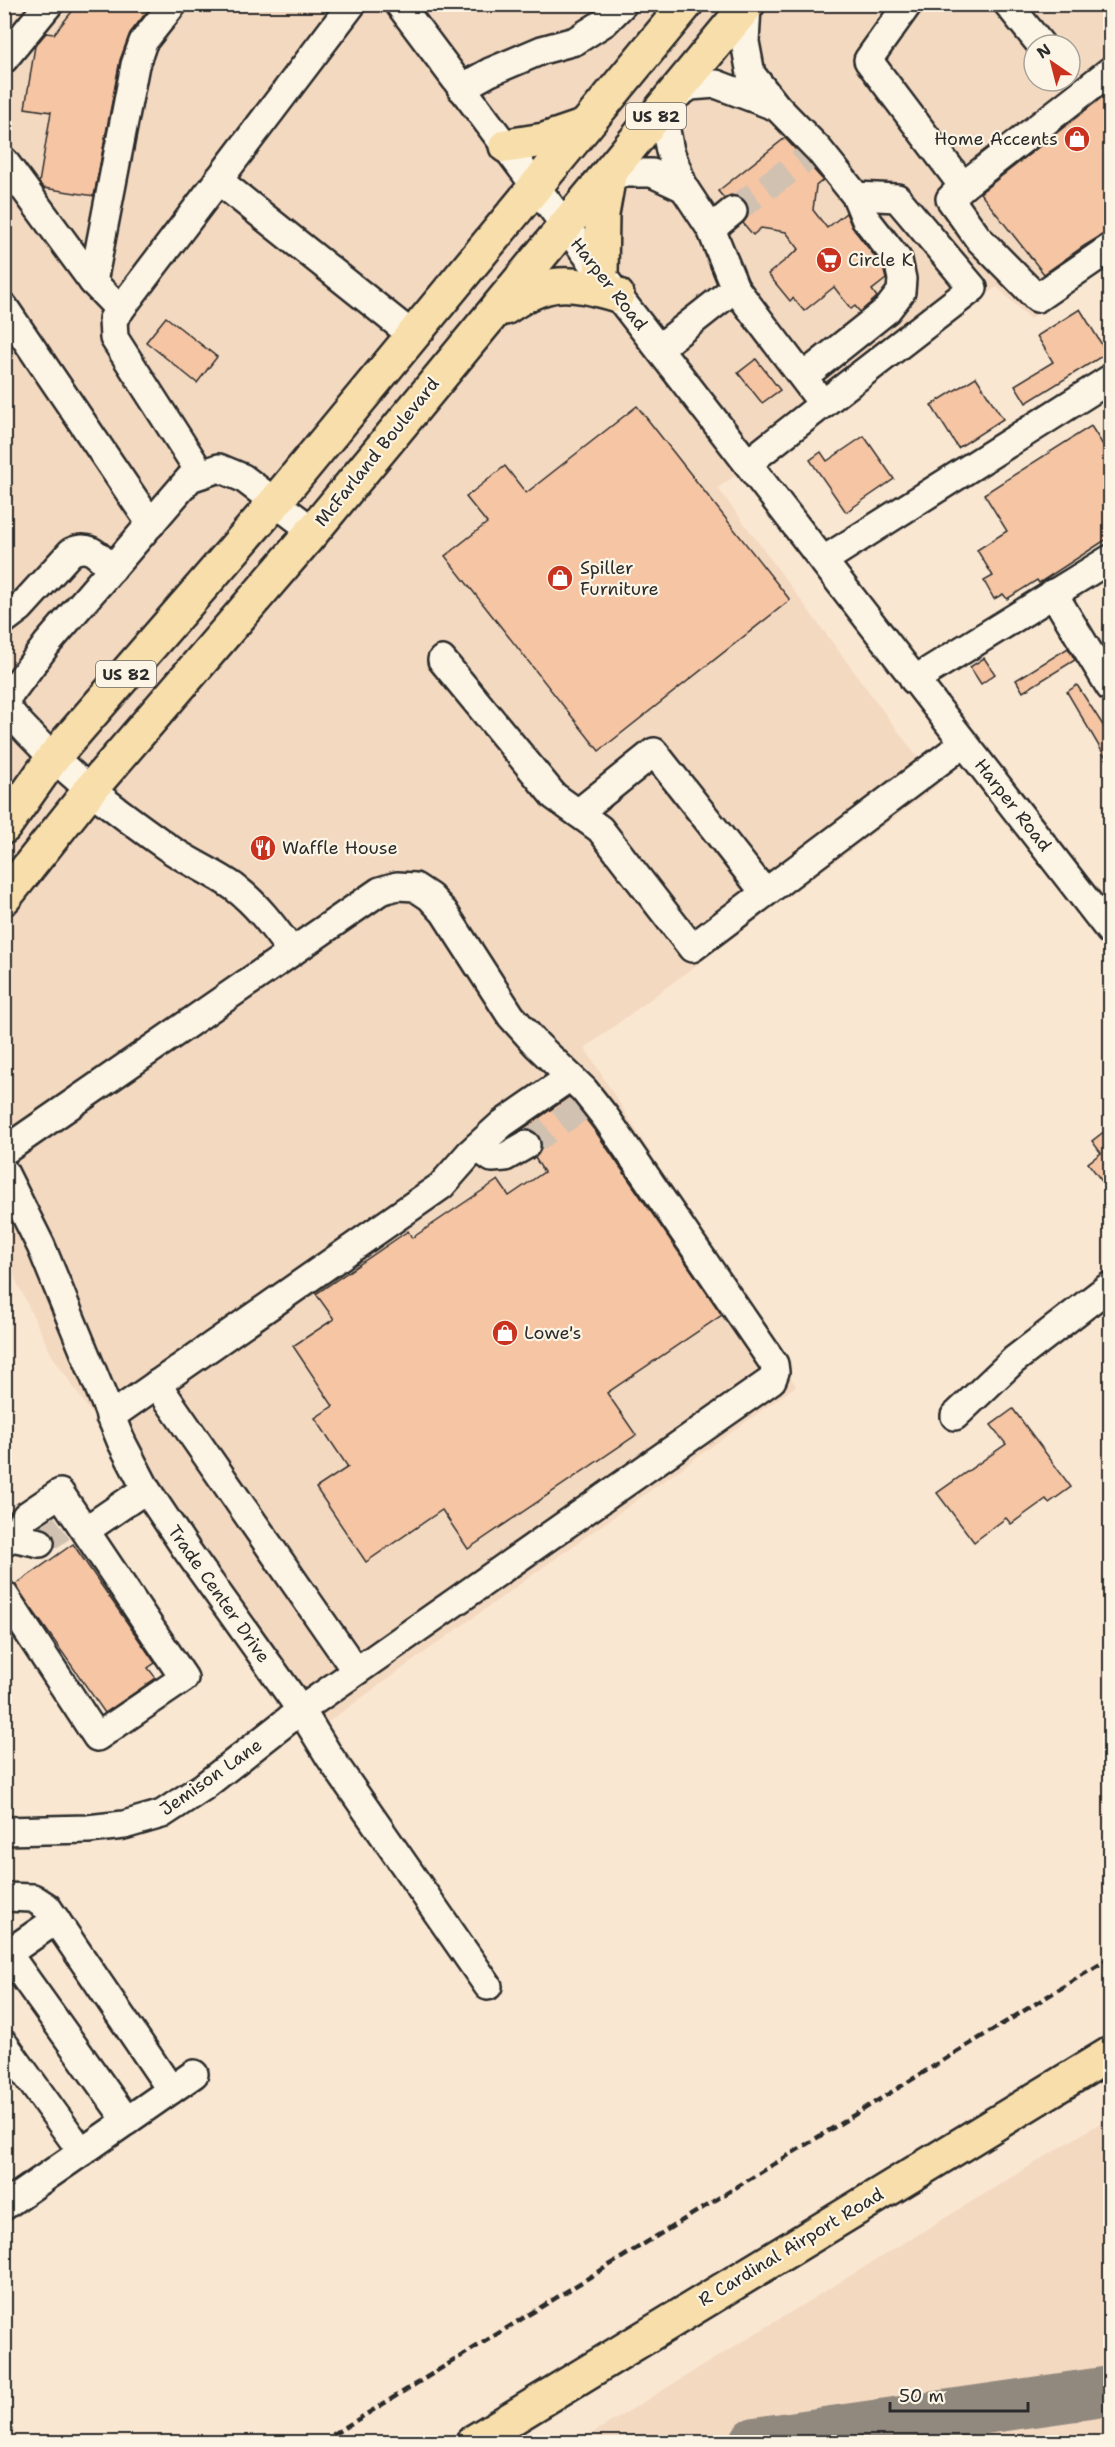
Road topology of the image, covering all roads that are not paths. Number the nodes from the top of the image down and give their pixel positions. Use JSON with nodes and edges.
{"nodes":[{"id":1,"x":49,"y":4,"type":"edge"},
{"id":2,"x":173,"y":4,"type":"edge"},
{"id":3,"x":352,"y":4,"type":"edge"},
{"id":4,"x":399,"y":4,"type":"edge"},
{"id":5,"x":623,"y":4,"type":"edge"},
{"id":6,"x":686,"y":4,"type":"edge"},
{"id":7,"x":908,"y":4,"type":"edge"},
{"id":8,"x":1008,"y":4,"type":"edge"},
{"id":9,"x":748,"y":5,"type":"edge"},
{"id":10,"x":1031,"y":33,"type":"edge"},
{"id":11,"x":4,"y":59,"type":"edge"},
{"id":12,"x":1110,"y":71,"type":"edge"},
{"id":13,"x":1082,"y":84,"type":"edge"},
{"id":14,"x":461,"y":88,"type":"junction"},
{"id":15,"x":1068,"y":93,"type":"edge"},
{"id":16,"x":671,"y":99,"type":"junction"},
{"id":17,"x":777,"y":107,"type":"junction"},
{"id":18,"x":585,"y":126,"type":"junction"},
{"id":19,"x":506,"y":146,"type":"junction"},
{"id":20,"x":4,"y":161,"type":"edge"},
{"id":21,"x":609,"y":173,"type":"junction"},
{"id":22,"x":218,"y":180,"type":"junction"},
{"id":23,"x":536,"y":185,"type":"junction"},
{"id":24,"x":963,"y":186,"type":"junction"},
{"id":25,"x":684,"y":188,"type":"junction"},
{"id":26,"x":856,"y":196,"type":"junction"},
{"id":27,"x":733,"y":211,"type":"tunnel mouth"},
{"id":28,"x":565,"y":227,"type":"junction"},
{"id":29,"x":711,"y":229,"type":"junction"},
{"id":30,"x":1110,"y":248,"type":"edge"},
{"id":31,"x":93,"y":282,"type":"junction"},
{"id":32,"x":609,"y":285,"type":"junction"},
{"id":33,"x":735,"y":288,"type":"junction"},
{"id":34,"x":4,"y":307,"type":"edge"},
{"id":35,"x":120,"y":310,"type":"junction"},
{"id":36,"x":484,"y":323,"type":"junction"},
{"id":37,"x":412,"y":335,"type":"junction"},
{"id":38,"x":658,"y":348,"type":"junction"},
{"id":39,"x":803,"y":377,"type":"junction"},
{"id":40,"x":1110,"y":379,"type":"edge"},
{"id":41,"x":823,"y":404,"type":"junction"},
{"id":42,"x":748,"y":463,"type":"junction"},
{"id":43,"x":201,"y":474,"type":"junction"},
{"id":44,"x":276,"y":501,"type":"junction"},
{"id":45,"x":152,"y":524,"type":"junction"},
{"id":46,"x":313,"y":531,"type":"junction"},
{"id":47,"x":1110,"y":559,"type":"edge"},
{"id":48,"x":824,"y":560,"type":"junction"},
{"id":49,"x":112,"y":569,"type":"junction"},
{"id":50,"x":1053,"y":593,"type":"junction"},
{"id":51,"x":9,"y":608,"type":"edge"},
{"id":52,"x":442,"y":660,"type":"dead end"},
{"id":53,"x":914,"y":680,"type":"junction"},
{"id":54,"x":1110,"y":687,"type":"edge"},
{"id":55,"x":4,"y":704,"type":"edge"},
{"id":56,"x":964,"y":743,"type":"junction"},
{"id":57,"x":52,"y":759,"type":"junction"},
{"id":58,"x":90,"y":790,"type":"junction"},
{"id":59,"x":578,"y":813,"type":"junction"},
{"id":60,"x":4,"y":827,"type":"edge"},
{"id":61,"x":765,"y":893,"type":"junction"},
{"id":62,"x":4,"y":898,"type":"edge"},
{"id":63,"x":1110,"y":931,"type":"edge"},
{"id":64,"x":292,"y":952,"type":"junction"},
{"id":65,"x":570,"y":1077,"type":"junction"},
{"id":66,"x":526,"y":1145,"type":"tunnel mouth"},
{"id":67,"x":477,"y":1147,"type":"junction"},
{"id":68,"x":4,"y":1151,"type":"edge"},
{"id":69,"x":4,"y":1172,"type":"edge"},
{"id":70,"x":1110,"y":1286,"type":"edge"},
{"id":71,"x":157,"y":1384,"type":"junction"},
{"id":72,"x":955,"y":1416,"type":"dead end"},
{"id":73,"x":110,"y":1417,"type":"junction"},
{"id":74,"x":146,"y":1489,"type":"junction"},
{"id":75,"x":75,"y":1525,"type":"junction"},
{"id":76,"x":8,"y":1539,"type":"edge"},
{"id":77,"x":40,"y":1543,"type":"tunnel mouth"},
{"id":78,"x":4,"y":1595,"type":"edge"},
{"id":79,"x":356,"y":1671,"type":"junction"},
{"id":80,"x":301,"y":1710,"type":"junction"},
{"id":81,"x":4,"y":1831,"type":"edge"},
{"id":82,"x":4,"y":1897,"type":"edge"},
{"id":83,"x":56,"y":1920,"type":"junction"},
{"id":84,"x":6,"y":1955,"type":"edge"},
{"id":85,"x":488,"y":1986,"type":"dead end"},
{"id":86,"x":4,"y":2044,"type":"edge"},
{"id":87,"x":1110,"y":2054,"type":"edge"},
{"id":88,"x":194,"y":2074,"type":"dead end"},
{"id":89,"x":171,"y":2090,"type":"junction"},
{"id":90,"x":127,"y":2121,"type":"junction"},
{"id":91,"x":82,"y":2152,"type":"junction"},
{"id":92,"x":4,"y":2206,"type":"edge"},
{"id":93,"x":473,"y":2442,"type":"edge"}],
"edges":[{"from":1,"to":11,"type":"street"},
{"from":2,"to":31,"type":"street"},
{"from":3,"to":22,"type":"street"},
{"from":4,"to":14,"type":"street","name":"Harper Road"},
{"from":5,"to":14,"type":"street"},
{"from":6,"to":18,"type":"main road","number":"US 82"},
{"from":7,"to":24,"type":"street"},
{"from":8,"to":10,"type":"street"},
{"from":9,"to":16,"type":"main road","name":"McFarland Boulevard","number":"US 82"},
{"from":9,"to":17,"type":"street"},
{"from":12,"to":13,"type":"street"},
{"from":14,"to":19,"type":"street","name":"Harper Road"},
{"from":15,"to":24,"type":"street"},
{"from":16,"to":17,"type":"street"},
{"from":16,"to":21,"type":"main road","name":"McFarland Boulevard","number":"US 82"},
{"from":16,"to":25,"type":"street"},
{"from":17,"to":26,"type":"street"},
{"from":18,"to":19,"type":"main road"},
{"from":18,"to":23,"type":"main road","number":"US 82"},
{"from":19,"to":23,"type":"street","name":"Harper Road"},
{"from":20,"to":31,"type":"street"},
{"from":21,"to":25,"type":"street"},
{"from":21,"to":28,"type":"main road","name":"McFarland Boulevard","number":"US 82"},
{"from":21,"to":32,"type":"main road"},
{"from":22,"to":35,"type":"street"},
{"from":22,"to":37,"type":"street"},
{"from":23,"to":28,"type":"street","name":"Harper Road"},
{"from":23,"to":37,"type":"main road","number":"US 82"},
{"from":24,"to":30,"type":"street"},
{"from":25,"to":29,"type":"street"},
{"from":26,"to":39,"type":"street"},
{"from":26,"to":41,"type":"street"},
{"from":27,"to":29,"type":"street"},
{"from":28,"to":32,"type":"street","name":"Harper Road"},
{"from":28,"to":36,"type":"main road","name":"McFarland Boulevard","number":"US 82"},
{"from":29,"to":33,"type":"street"},
{"from":31,"to":35,"type":"street"},
{"from":32,"to":36,"type":"main road"},
{"from":32,"to":38,"type":"street","name":"Harper Road"},
{"from":33,"to":38,"type":"street"},
{"from":33,"to":39,"type":"street"},
{"from":34,"to":45,"type":"street"},
{"from":35,"to":43,"type":"street"},
{"from":36,"to":46,"type":"main road","name":"McFarland Boulevard","number":"US 82"},
{"from":37,"to":44,"type":"main road","number":"US 82"},
{"from":38,"to":42,"type":"street","name":"Harper Road"},
{"from":39,"to":41,"type":"street"},
{"from":40,"to":48,"type":"street"},
{"from":41,"to":42,"type":"street"},
{"from":42,"to":48,"type":"street","name":"Harper Road"},
{"from":43,"to":44,"type":"street"},
{"from":43,"to":45,"type":"street"},
{"from":44,"to":46,"type":"street"},
{"from":44,"to":57,"type":"main road","number":"US 82"},
{"from":45,"to":49,"type":"street"},
{"from":46,"to":58,"type":"main road","name":"McFarland Boulevard","number":"US 82"},
{"from":47,"to":50,"type":"street"},
{"from":48,"to":53,"type":"street","name":"Harper Road"},
{"from":49,"to":51,"type":"street"},
{"from":49,"to":55,"type":"street"},
{"from":50,"to":53,"type":"street"},
{"from":50,"to":54,"type":"street"},
{"from":52,"to":59,"type":"street"},
{"from":53,"to":56,"type":"street","name":"Harper Road"},
{"from":55,"to":57,"type":"street"},
{"from":56,"to":61,"type":"street"},
{"from":56,"to":63,"type":"street","name":"Harper Road"},
{"from":57,"to":58,"type":"street"},
{"from":57,"to":60,"type":"main road","number":"US 82"},
{"from":58,"to":62,"type":"main road","name":"McFarland Boulevard","number":"US 82"},
{"from":58,"to":64,"type":"street"},
{"from":59,"to":61,"type":"street"},
{"from":59,"to":61,"type":"street"},
{"from":64,"to":65,"type":"street","name":"Jemison Lane"},
{"from":64,"to":68,"type":"street","name":"Jemison Lane"},
{"from":65,"to":67,"type":"street"},
{"from":65,"to":79,"type":"street","name":"Jemison Lane"},
{"from":66,"to":67,"type":"street"},
{"from":67,"to":71,"type":"street"},
{"from":69,"to":73,"type":"street","name":"Trade Center Drive"},
{"from":70,"to":72,"type":"street"},
{"from":71,"to":73,"type":"street"},
{"from":71,"to":79,"type":"street"},
{"from":73,"to":74,"type":"street","name":"Trade Center Drive"},
{"from":74,"to":75,"type":"street"},
{"from":74,"to":80,"type":"street","name":"Trade Center Drive"},
{"from":75,"to":76,"type":"street"},
{"from":75,"to":78,"type":"street"},
{"from":76,"to":77,"type":"street"},
{"from":79,"to":80,"type":"street","name":"Jemison Lane"},
{"from":80,"to":81,"type":"street","name":"Jemison Lane"},
{"from":80,"to":85,"type":"street","name":"Trade Center Drive"},
{"from":82,"to":83,"type":"street"},
{"from":83,"to":84,"type":"street"},
{"from":83,"to":89,"type":"street"},
{"from":84,"to":90,"type":"street"},
{"from":86,"to":91,"type":"street"},
{"from":87,"to":93,"type":"main road","name":"R Cardinal Airport Road"},
{"from":88,"to":89,"type":"street"},
{"from":89,"to":90,"type":"street"},
{"from":90,"to":91,"type":"street"},
{"from":91,"to":92,"type":"street"}]}
